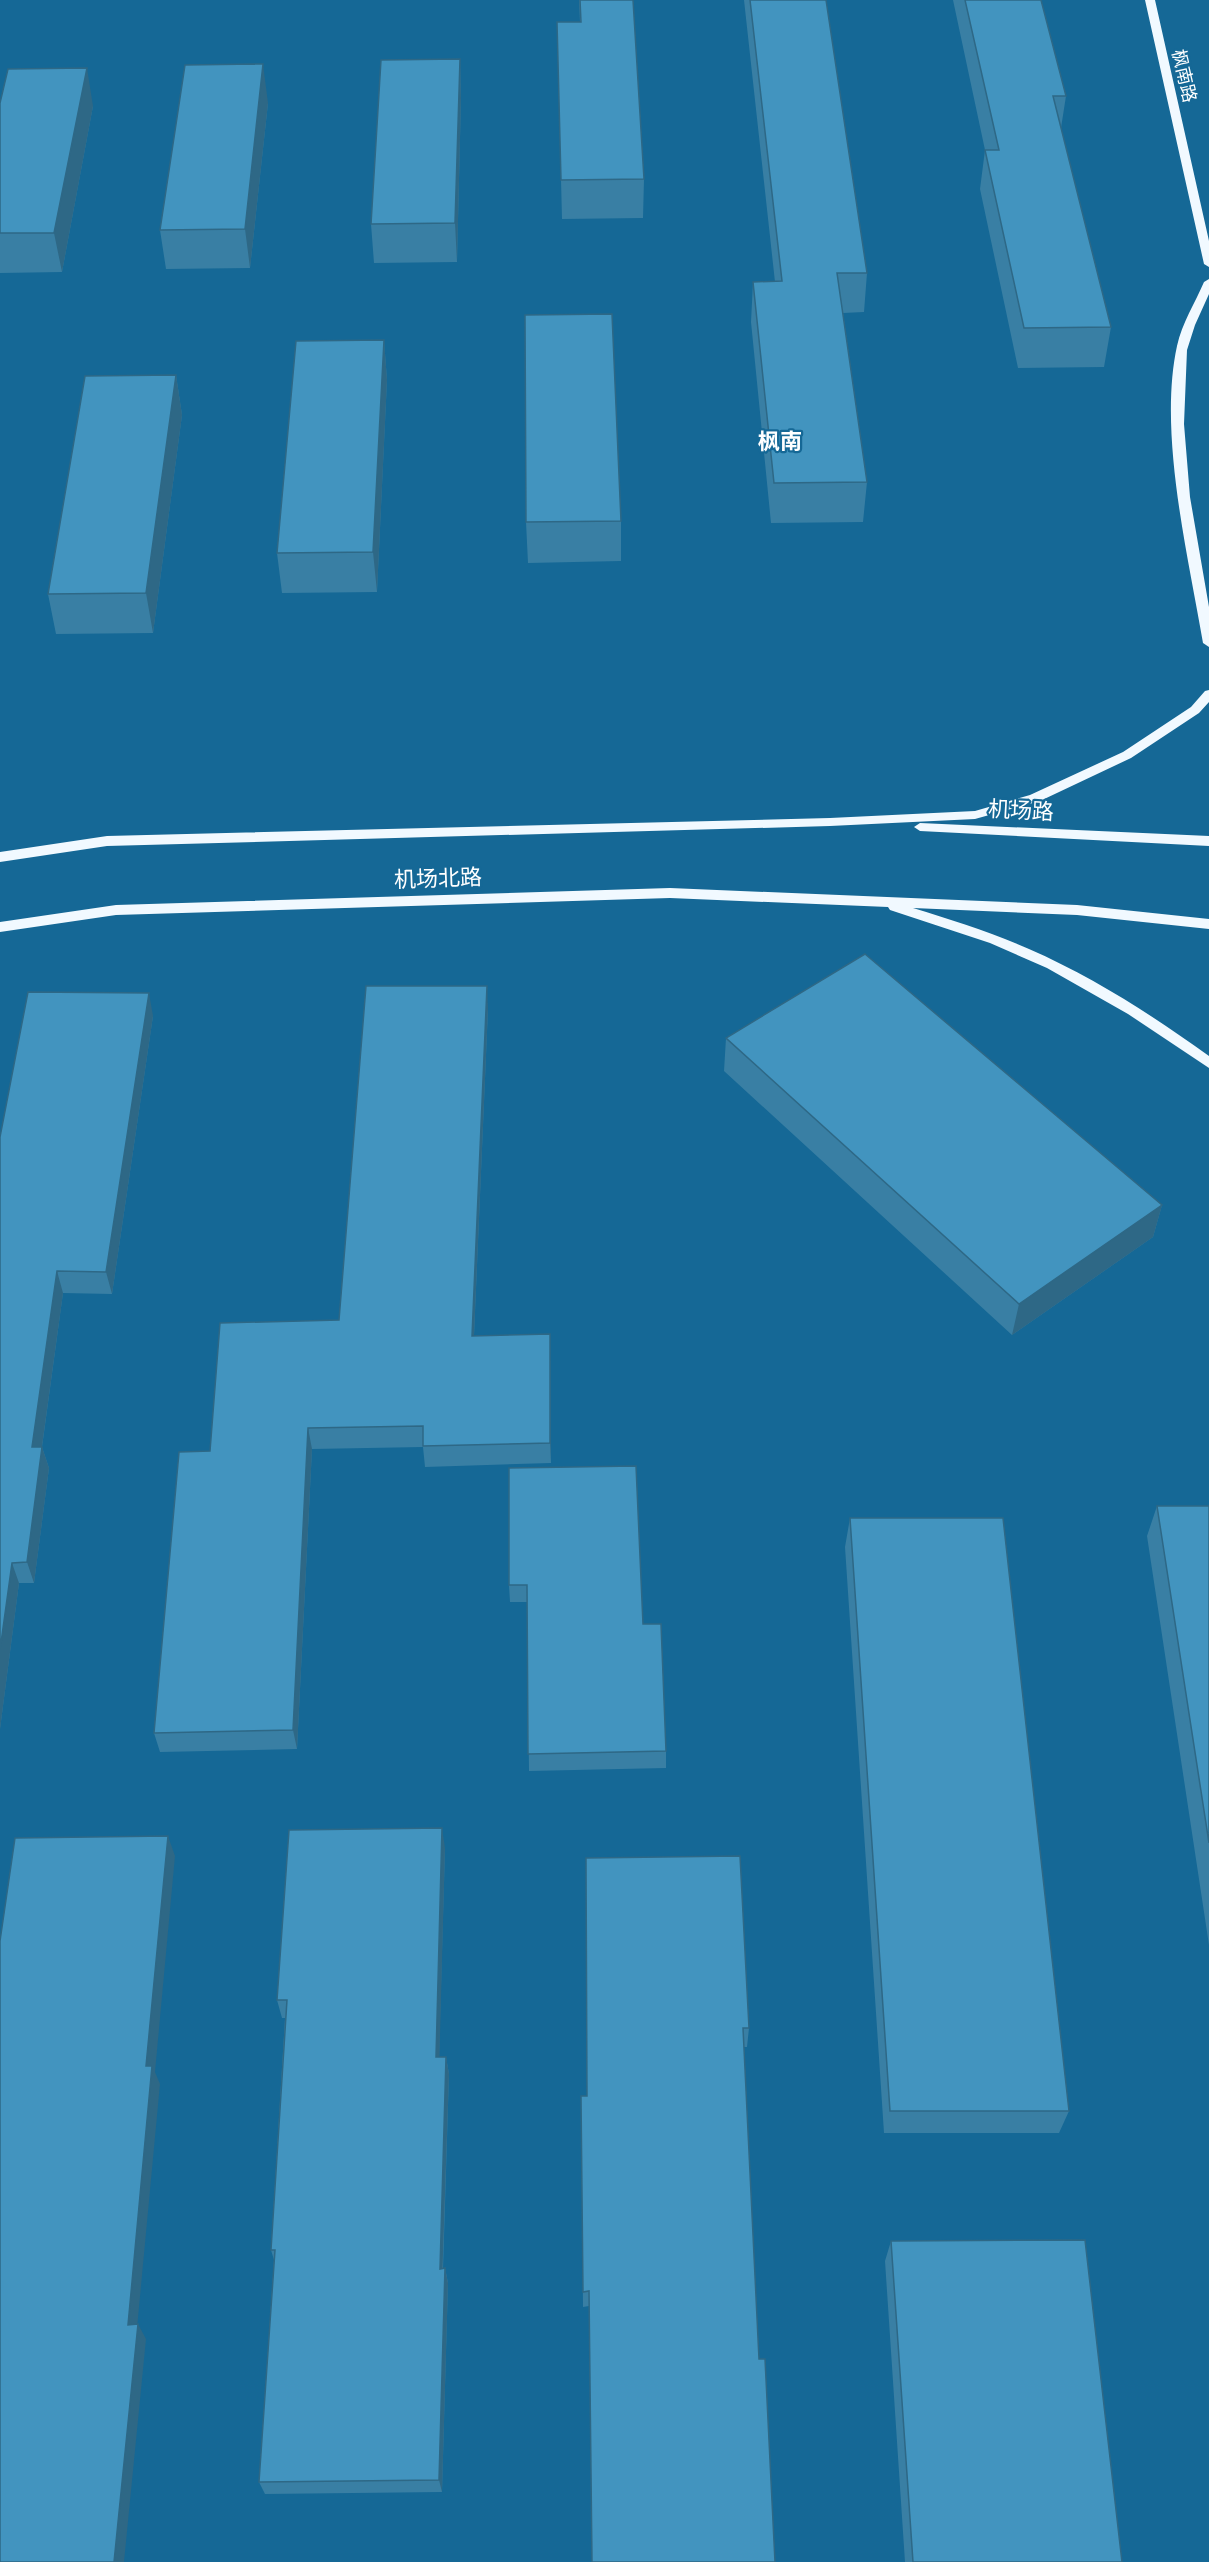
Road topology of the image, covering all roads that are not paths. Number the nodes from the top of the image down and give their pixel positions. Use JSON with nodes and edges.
{"nodes":[{"id":1,"x":1150,"y":0,"type":"edge"},
{"id":2,"x":1209,"y":264,"type":"edge"},
{"id":3,"x":1209,"y":282,"type":"edge"},
{"id":4,"x":1209,"y":643,"type":"edge"},
{"id":5,"x":1209,"y":694,"type":"edge"},
{"id":6,"x":830,"y":822,"type":"junction"},
{"id":7,"x":1209,"y":842,"type":"edge"},
{"id":8,"x":0,"y":857,"type":"edge"},
{"id":9,"x":878,"y":902,"type":"junction"},
{"id":10,"x":1209,"y":924,"type":"edge"},
{"id":11,"x":0,"y":927,"type":"edge"},
{"id":12,"x":1209,"y":1063,"type":"edge"}],
"edges":[{"from":1,"to":2,"type":"main road","name":"枫南路"},
{"from":3,"to":4,"type":"main road"},
{"from":5,"to":6,"type":"main road"},
{"from":6,"to":7,"type":"main road","name":"机场路"},
{"from":6,"to":8,"type":"main road","name":"机场北路"},
{"from":9,"to":10,"type":"main road"},
{"from":9,"to":11,"type":"main road","name":"机场北路"},
{"from":9,"to":12,"type":"main road"}]}
